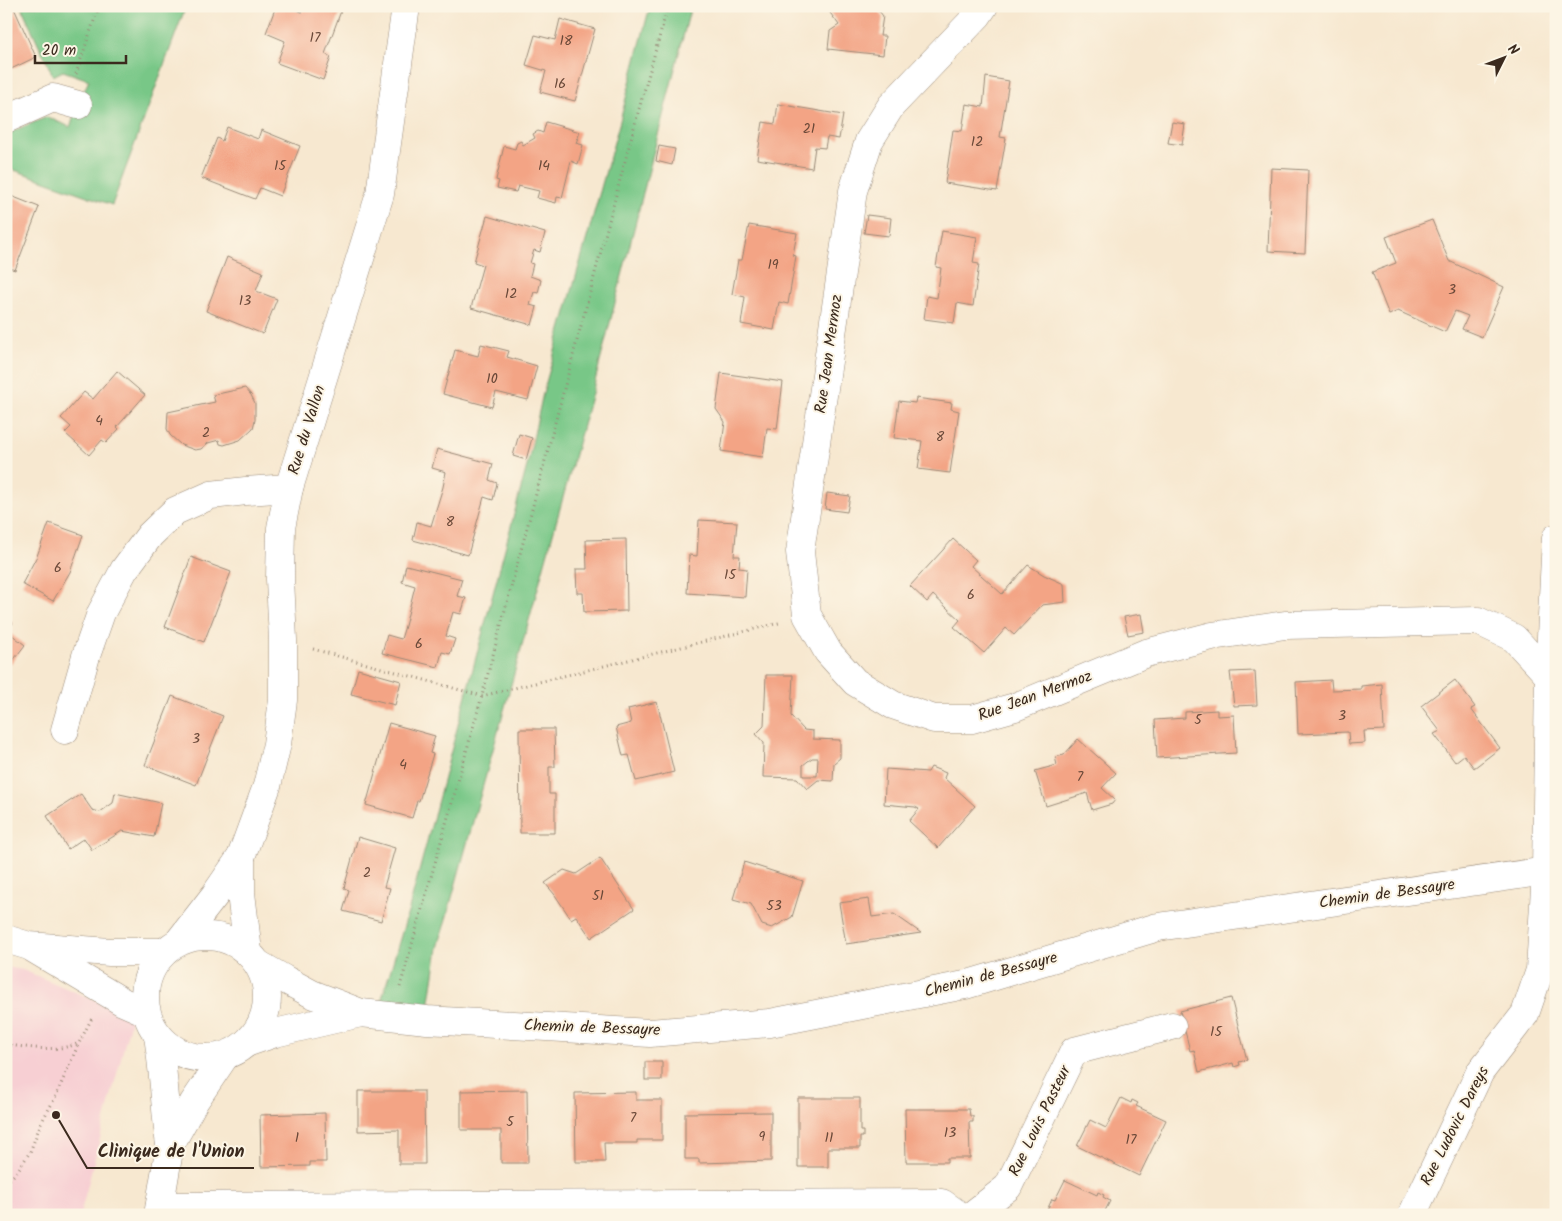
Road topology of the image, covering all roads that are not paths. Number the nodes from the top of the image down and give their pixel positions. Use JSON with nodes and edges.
{"nodes":[{"id":1,"x":406,"y":6,"type":"edge"},
{"id":2,"x":984,"y":6,"type":"edge"},
{"id":3,"x":72,"y":103,"type":"road end"},
{"id":4,"x":6,"y":119,"type":"edge"},
{"id":5,"x":289,"y":488,"type":"junction"},
{"id":6,"x":1556,"y":538,"type":"edge"},
{"id":7,"x":1549,"y":676,"type":"junction"},
{"id":8,"x":65,"y":730,"type":"dead end"},
{"id":9,"x":241,"y":857,"type":"junction"},
{"id":10,"x":1551,"y":872,"type":"edge"},
{"id":11,"x":18,"y":942,"type":"edge"},
{"id":12,"x":172,"y":946,"type":"junction"},
{"id":13,"x":253,"y":958,"type":"junction"},
{"id":14,"x":146,"y":1012,"type":"junction"},
{"id":15,"x":361,"y":1013,"type":"junction"},
{"id":16,"x":1172,"y":1026,"type":"dead end"},
{"id":17,"x":158,"y":1036,"type":"junction"},
{"id":18,"x":249,"y":1042,"type":"junction"},
{"id":19,"x":225,"y":1056,"type":"junction"},
{"id":20,"x":170,"y":1146,"type":"junction"},
{"id":21,"x":159,"y":1210,"type":"edge"},
{"id":22,"x":959,"y":1215,"type":"edge"},
{"id":23,"x":972,"y":1215,"type":"edge"},
{"id":24,"x":1412,"y":1215,"type":"edge"}],
"edges":[{"from":1,"to":5,"type":"street","name":"Rue du Vallon"},
{"from":2,"to":7,"type":"street","name":"Rue Jean Mermoz"},
{"from":3,"to":4,"type":"street"},
{"from":5,"to":8,"type":"street"},
{"from":5,"to":9,"type":"street","name":"Rue du Vallon"},
{"from":6,"to":7,"type":"street","name":"Rue Ludovic Dareys"},
{"from":7,"to":10,"type":"street","name":"Rue Ludovic Dareys"},
{"from":9,"to":12,"type":"street","name":"Rue du Vallon"},
{"from":9,"to":13,"type":"street","name":"Rue du Vallon"},
{"from":10,"to":15,"type":"street","name":"Chemin de Bessayre"},
{"from":10,"to":24,"type":"street","name":"Rue Ludovic Dareys"},
{"from":11,"to":12,"type":"street"},
{"from":11,"to":14,"type":"street"},
{"from":12,"to":13,"type":"street"},
{"from":12,"to":14,"type":"street"},
{"from":13,"to":15,"type":"street","name":"Chemin de Bessayre"},
{"from":13,"to":18,"type":"street"},
{"from":14,"to":17,"type":"street"},
{"from":15,"to":18,"type":"street","name":"Chemin de Bessayre"},
{"from":16,"to":23,"type":"street","name":"Rue Louis Pasteur"},
{"from":17,"to":19,"type":"street"},
{"from":17,"to":20,"type":"street"},
{"from":18,"to":19,"type":"street"},
{"from":19,"to":20,"type":"street"},
{"from":20,"to":21,"type":"street"},
{"from":21,"to":22,"type":"street"}]}
